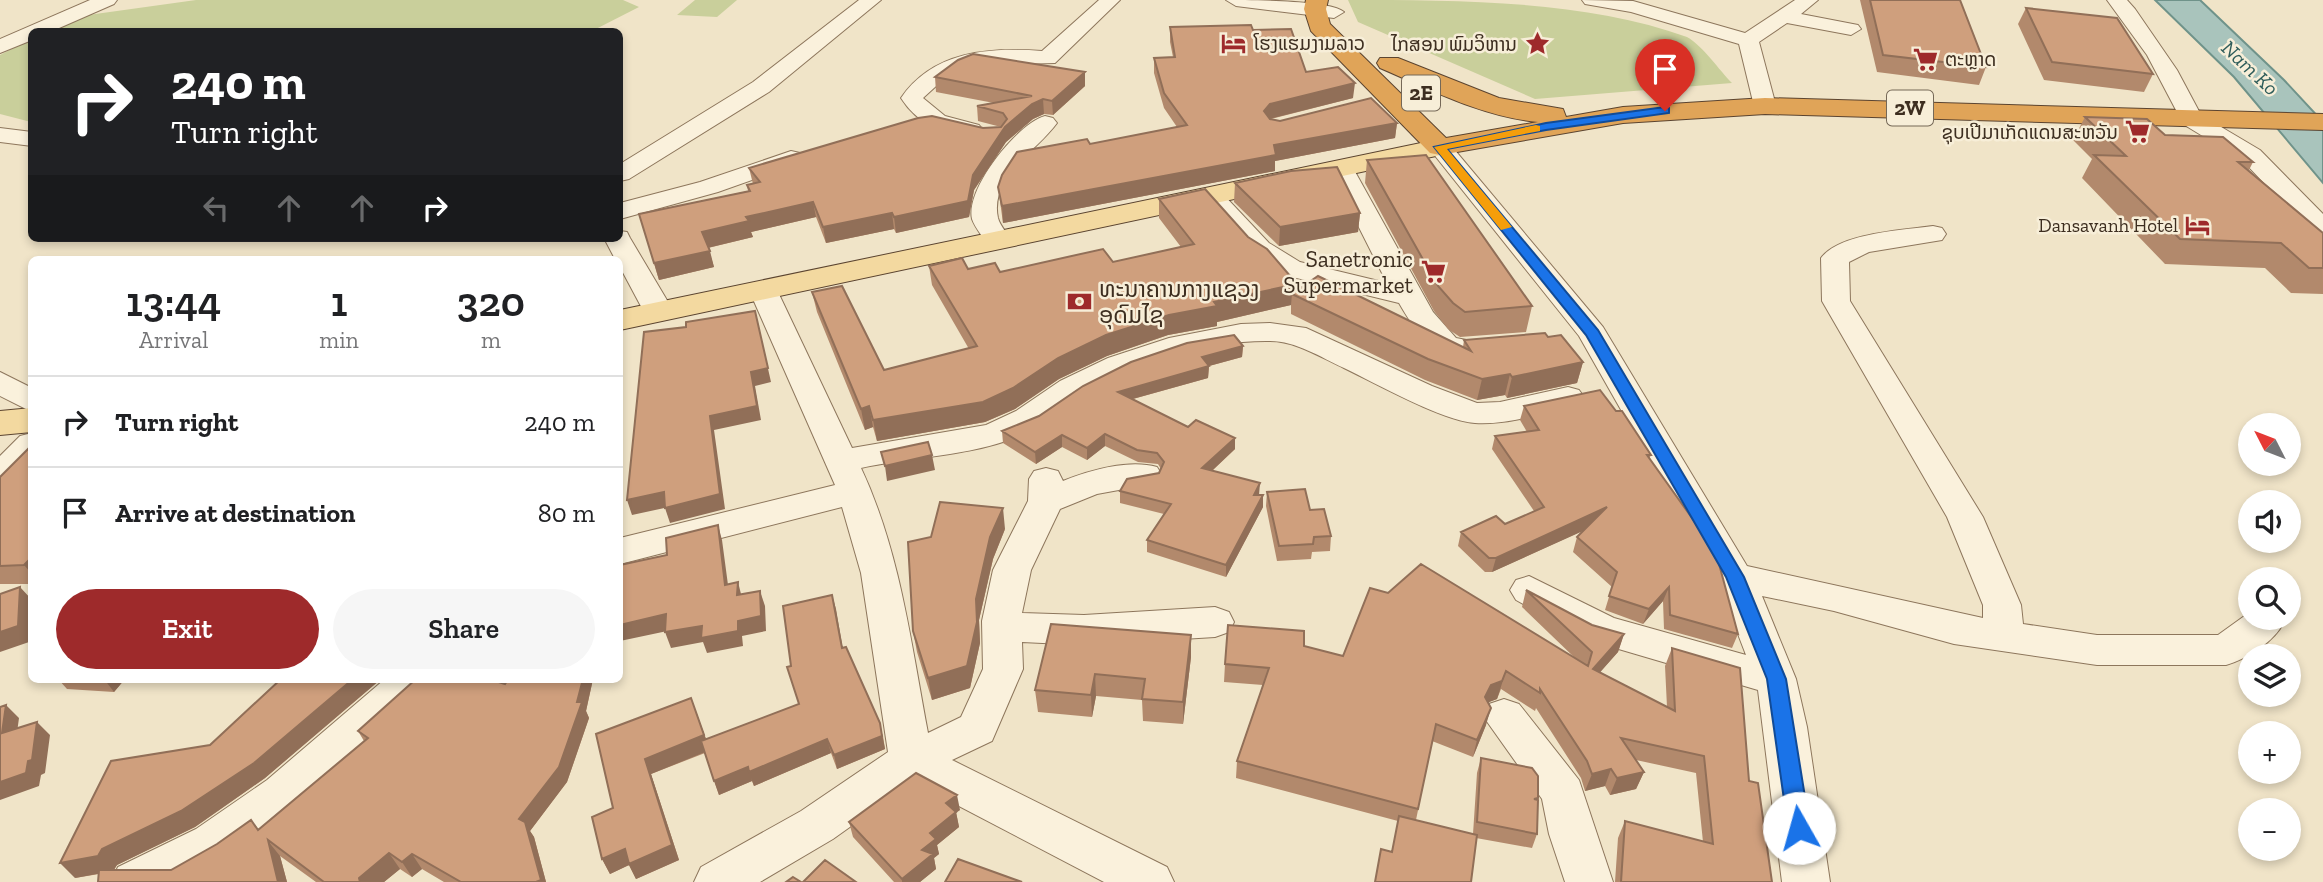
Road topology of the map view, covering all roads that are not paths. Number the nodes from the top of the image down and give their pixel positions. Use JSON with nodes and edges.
{"nodes":[{"id":1,"x":107,"y":0,"type":"edge"},
{"id":2,"x":871,"y":0,"type":"edge"},
{"id":3,"x":1110,"y":0,"type":"edge"},
{"id":4,"x":1236,"y":0,"type":"edge"},
{"id":5,"x":1592,"y":0,"type":"edge"},
{"id":6,"x":1808,"y":0,"type":"edge"},
{"id":7,"x":2117,"y":0,"type":"edge"},
{"id":8,"x":1325,"y":5,"type":"edge"},
{"id":9,"x":1860,"y":6,"type":"dead end"},
{"id":10,"x":1785,"y":17,"type":"junction"},
{"id":11,"x":41,"y":28,"type":"edge"},
{"id":12,"x":1852,"y":29,"type":"junction"},
{"id":13,"x":28,"y":34,"type":"edge"},
{"id":14,"x":1748,"y":40,"type":"junction"},
{"id":15,"x":0,"y":47,"type":"edge"},
{"id":16,"x":1841,"y":54,"type":"dead end"},
{"id":17,"x":1389,"y":62,"type":"junction"},
{"id":18,"x":1765,"y":106,"type":"junction"},
{"id":19,"x":1623,"y":115,"type":"junction"},
{"id":20,"x":2191,"y":116,"type":"junction"},
{"id":21,"x":936,"y":121,"type":"junction"},
{"id":22,"x":2323,"y":122,"type":"edge"},
{"id":23,"x":1045,"y":123,"type":"dead end"},
{"id":24,"x":909,"y":128,"type":"edge"},
{"id":25,"x":1452,"y":132,"type":"junction"},
{"id":26,"x":995,"y":134,"type":"edge"},
{"id":27,"x":0,"y":135,"type":"edge"},
{"id":28,"x":28,"y":138,"type":"edge"},
{"id":29,"x":817,"y":151,"type":"edge"},
{"id":30,"x":1341,"y":168,"type":"junction"},
{"id":31,"x":623,"y":172,"type":"edge"},
{"id":32,"x":1211,"y":196,"type":"junction"},
{"id":33,"x":623,"y":210,"type":"edge"},
{"id":34,"x":2323,"y":229,"type":"edge"},
{"id":35,"x":1933,"y":234,"type":"dead end"},
{"id":36,"x":999,"y":241,"type":"junction"},
{"id":37,"x":619,"y":242,"type":"edge"},
{"id":38,"x":763,"y":290,"type":"junction"},
{"id":39,"x":1408,"y":297,"type":"junction"},
{"id":40,"x":659,"y":312,"type":"junction"},
{"id":41,"x":623,"y":319,"type":"edge"},
{"id":42,"x":1501,"y":345,"type":"edge"},
{"id":43,"x":0,"y":382,"type":"edge"},
{"id":44,"x":1622,"y":386,"type":"junction"},
{"id":45,"x":28,"y":400,"type":"edge"},
{"id":46,"x":28,"y":420,"type":"edge"},
{"id":47,"x":0,"y":423,"type":"edge"},
{"id":48,"x":28,"y":448,"type":"edge"},
{"id":49,"x":1145,"y":475,"type":"edge"},
{"id":50,"x":0,"y":476,"type":"edge"},
{"id":51,"x":848,"y":477,"type":"junction"},
{"id":52,"x":623,"y":550,"type":"edge"},
{"id":53,"x":1735,"y":577,"type":"junction"},
{"id":54,"x":1529,"y":590,"type":"edge"},
{"id":55,"x":1001,"y":621,"type":"junction"},
{"id":56,"x":1215,"y":622,"type":"dead end"},
{"id":57,"x":2254,"y":630,"type":"edge"},
{"id":58,"x":2004,"y":636,"type":"junction"},
{"id":59,"x":1776,"y":679,"type":"junction"},
{"id":60,"x":408,"y":683,"type":"edge"},
{"id":61,"x":1504,"y":716,"type":"dead end"},
{"id":62,"x":911,"y":760,"type":"junction"},
{"id":63,"x":135,"y":882,"type":"edge"},
{"id":64,"x":718,"y":882,"type":"edge"},
{"id":65,"x":1150,"y":882,"type":"edge"},
{"id":66,"x":1589,"y":882,"type":"edge"},
{"id":67,"x":1806,"y":882,"type":"edge"}],
"edges":[{"from":1,"to":11,"type":"street"},
{"from":2,"to":31,"type":"street"},
{"from":3,"to":21,"type":"street"},
{"from":4,"to":8,"type":"street"},
{"from":5,"to":14,"type":"street"},
{"from":6,"to":10,"type":"street"},
{"from":7,"to":20,"type":"street"},
{"from":8,"to":17,"type":"highway","number":"2E"},
{"from":8,"to":25,"type":"highway","number":"2E"},
{"from":9,"to":12,"type":"street"},
{"from":10,"to":12,"type":"street"},
{"from":10,"to":14,"type":"street"},
{"from":12,"to":16,"type":"street"},
{"from":13,"to":15,"type":"street"},
{"from":14,"to":18,"type":"street"},
{"from":17,"to":19,"type":"highway"},
{"from":17,"to":25,"type":"highway","number":"2E"},
{"from":18,"to":19,"type":"highway","number":"2W"},
{"from":18,"to":20,"type":"highway","number":"2W"},
{"from":19,"to":25,"type":"highway","number":"2W"},
{"from":20,"to":22,"type":"highway","number":"2W"},
{"from":20,"to":34,"type":"street"},
{"from":21,"to":24,"type":"street"},
{"from":21,"to":26,"type":"street"},
{"from":23,"to":36,"type":"street"},
{"from":25,"to":30,"type":"main road"},
{"from":25,"to":44,"type":"street"},
{"from":27,"to":28,"type":"street"},
{"from":29,"to":33,"type":"street"},
{"from":30,"to":32,"type":"main road"},
{"from":30,"to":39,"type":"street"},
{"from":32,"to":36,"type":"main road"},
{"from":32,"to":39,"type":"street"},
{"from":35,"to":58,"type":"street"},
{"from":36,"to":38,"type":"main road"},
{"from":37,"to":40,"type":"street"},
{"from":38,"to":40,"type":"main road"},
{"from":38,"to":51,"type":"street"},
{"from":39,"to":42,"type":"street"},
{"from":40,"to":41,"type":"main road"},
{"from":43,"to":45,"type":"street"},
{"from":44,"to":51,"type":"street"},
{"from":44,"to":53,"type":"street"},
{"from":46,"to":47,"type":"main road"},
{"from":48,"to":50,"type":"street"},
{"from":49,"to":55,"type":"street"},
{"from":51,"to":52,"type":"street"},
{"from":51,"to":62,"type":"street"},
{"from":53,"to":58,"type":"street"},
{"from":53,"to":59,"type":"street"},
{"from":54,"to":59,"type":"street"},
{"from":55,"to":56,"type":"street"},
{"from":55,"to":62,"type":"street"},
{"from":57,"to":58,"type":"street"},
{"from":59,"to":67,"type":"street"},
{"from":60,"to":63,"type":"street"},
{"from":61,"to":66,"type":"street"},
{"from":62,"to":64,"type":"street"},
{"from":62,"to":65,"type":"street"}]}
